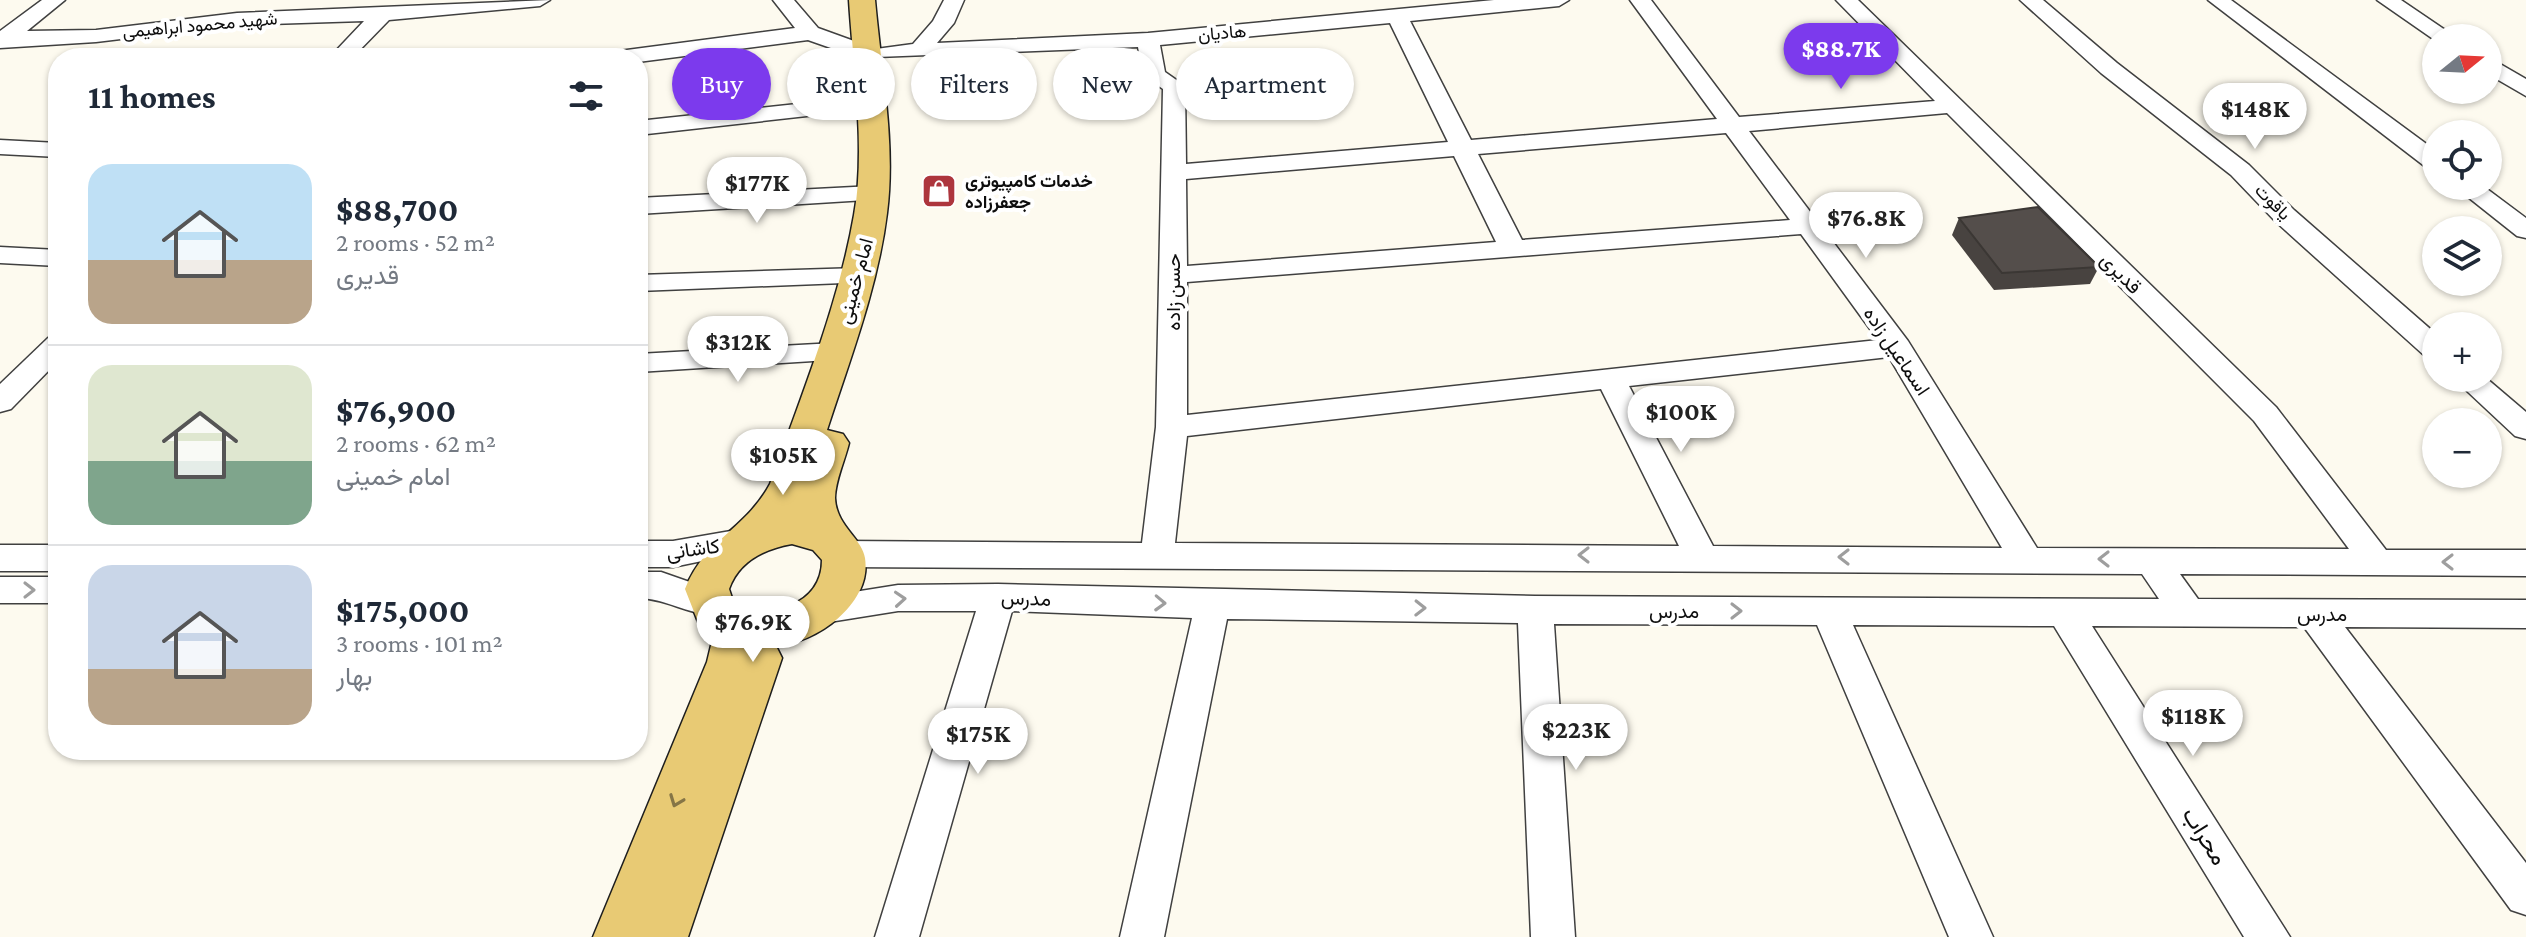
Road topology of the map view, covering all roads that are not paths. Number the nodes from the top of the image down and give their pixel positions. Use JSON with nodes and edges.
{"nodes":[{"id":1,"x":55,"y":0,"type":"edge"},
{"id":2,"x":227,"y":0,"type":"edge"},
{"id":3,"x":540,"y":0,"type":"edge"},
{"id":4,"x":783,"y":0,"type":"edge"},
{"id":5,"x":862,"y":0,"type":"edge"},
{"id":6,"x":883,"y":0,"type":"edge"},
{"id":7,"x":954,"y":0,"type":"edge"},
{"id":8,"x":1559,"y":0,"type":"edge"},
{"id":9,"x":1640,"y":0,"type":"edge"},
{"id":10,"x":1846,"y":0,"type":"edge"},
{"id":11,"x":2030,"y":0,"type":"edge"},
{"id":12,"x":2218,"y":0,"type":"edge"},
{"id":13,"x":2387,"y":0,"type":"edge"},
{"id":14,"x":1488,"y":3,"type":"edge"},
{"id":15,"x":383,"y":14,"type":"junction"},
{"id":16,"x":1397,"y":16,"type":"junction"},
{"id":17,"x":207,"y":22,"type":"junction"},
{"id":18,"x":2424,"y":24,"type":"edge"},
{"id":19,"x":810,"y":33,"type":"junction"},
{"id":20,"x":2,"y":39,"type":"edge"},
{"id":21,"x":1148,"y":40,"type":"junction"},
{"id":22,"x":350,"y":48,"type":"edge"},
{"id":23,"x":860,"y":48,"type":"edge"},
{"id":24,"x":875,"y":48,"type":"edge"},
{"id":25,"x":877,"y":48,"type":"edge"},
{"id":26,"x":922,"y":48,"type":"edge"},
{"id":27,"x":981,"y":48,"type":"edge"},
{"id":28,"x":648,"y":54,"type":"edge"},
{"id":29,"x":2502,"y":73,"type":"edge"},
{"id":30,"x":2526,"y":89,"type":"edge"},
{"id":31,"x":1953,"y":106,"type":"junction"},
{"id":32,"x":787,"y":112,"type":"edge"},
{"id":33,"x":871,"y":120,"type":"edge"},
{"id":34,"x":889,"y":120,"type":"edge"},
{"id":35,"x":1734,"y":124,"type":"junction"},
{"id":36,"x":648,"y":127,"type":"edge"},
{"id":37,"x":0,"y":147,"type":"edge"},
{"id":38,"x":1463,"y":148,"type":"junction"},
{"id":39,"x":48,"y":149,"type":"edge"},
{"id":40,"x":2422,"y":153,"type":"edge"},
{"id":41,"x":1173,"y":173,"type":"junction"},
{"id":42,"x":873,"y":194,"type":"junction"},
{"id":43,"x":2486,"y":200,"type":"edge"},
{"id":44,"x":648,"y":205,"type":"edge"},
{"id":45,"x":1808,"y":226,"type":"junction"},
{"id":46,"x":2526,"y":230,"type":"edge"},
{"id":47,"x":1513,"y":249,"type":"junction"},
{"id":48,"x":0,"y":255,"type":"edge"},
{"id":49,"x":48,"y":257,"type":"edge"},
{"id":50,"x":1173,"y":275,"type":"junction"},
{"id":51,"x":859,"y":276,"type":"junction"},
{"id":52,"x":648,"y":283,"type":"edge"},
{"id":53,"x":2422,"y":338,"type":"edge"},
{"id":54,"x":1898,"y":347,"type":"junction"},
{"id":55,"x":835,"y":352,"type":"junction"},
{"id":56,"x":48,"y":354,"type":"edge"},
{"id":57,"x":648,"y":362,"type":"edge"},
{"id":58,"x":1610,"y":378,"type":"junction"},
{"id":59,"x":2484,"y":392,"type":"edge"},
{"id":60,"x":0,"y":402,"type":"edge"},
{"id":61,"x":1172,"y":427,"type":"junction"},
{"id":62,"x":2526,"y":429,"type":"edge"},
{"id":63,"x":748,"y":540,"type":"junction"},
{"id":64,"x":834,"y":545,"type":"junction"},
{"id":65,"x":648,"y":554,"type":"edge"},
{"id":66,"x":1157,"y":556,"type":"junction"},
{"id":67,"x":1701,"y":556,"type":"junction"},
{"id":68,"x":0,"y":558,"type":"edge"},
{"id":69,"x":48,"y":558,"type":"edge"},
{"id":70,"x":2026,"y":559,"type":"junction"},
{"id":71,"x":2151,"y":560,"type":"junction"},
{"id":72,"x":2377,"y":562,"type":"junction"},
{"id":73,"x":2526,"y":563,"type":"edge"},
{"id":74,"x":648,"y":585,"type":"edge"},
{"id":75,"x":0,"y":590,"type":"edge"},
{"id":76,"x":48,"y":590,"type":"edge"},
{"id":77,"x":998,"y":597,"type":"junction"},
{"id":78,"x":1212,"y":605,"type":"junction"},
{"id":79,"x":1535,"y":610,"type":"junction"},
{"id":80,"x":1829,"y":611,"type":"junction"},
{"id":81,"x":2064,"y":612,"type":"junction"},
{"id":82,"x":719,"y":613,"type":"junction"},
{"id":83,"x":2314,"y":613,"type":"junction"},
{"id":84,"x":2189,"y":614,"type":"junction"},
{"id":85,"x":803,"y":618,"type":"junction"},
{"id":86,"x":2519,"y":622,"type":"edge"},
{"id":87,"x":2526,"y":896,"type":"edge"},
{"id":88,"x":620,"y":937,"type":"edge"},
{"id":89,"x":661,"y":937,"type":"edge"},
{"id":90,"x":897,"y":937,"type":"edge"},
{"id":91,"x":1142,"y":937,"type":"edge"},
{"id":92,"x":1553,"y":937,"type":"edge"},
{"id":93,"x":1971,"y":937,"type":"edge"},
{"id":94,"x":2268,"y":937,"type":"edge"}],
"edges":[{"from":1,"to":20,"type":"street"},
{"from":2,"to":17,"type":"street"},
{"from":3,"to":15,"type":"street","name":"شهید محمود ابراهیمی"},
{"from":4,"to":19,"type":"street"},
{"from":5,"to":24,"type":"main road","name":"امام خمینی"},
{"from":6,"to":25,"type":"main road","name":"امام خمینی"},
{"from":7,"to":26,"type":"street"},
{"from":8,"to":14,"type":"street","name":"هادیان"},
{"from":9,"to":35,"type":"street","name":"اسماعیل زاده"},
{"from":10,"to":31,"type":"street","name":"قدیری"},
{"from":11,"to":53,"type":"street","name":"یاقوت"},
{"from":12,"to":40,"type":"street"},
{"from":13,"to":18,"type":"street"},
{"from":14,"to":16,"type":"street","name":"هادیان"},
{"from":15,"to":17,"type":"street","name":"شهید محمود ابراهیمی"},
{"from":15,"to":22,"type":"street"},
{"from":16,"to":21,"type":"street","name":"هادیان"},
{"from":16,"to":38,"type":"street"},
{"from":17,"to":20,"type":"street","name":"شهید محمود ابراهیمی"},
{"from":19,"to":23,"type":"street"},
{"from":19,"to":28,"type":"street"},
{"from":21,"to":27,"type":"street","name":"هادیان"},
{"from":21,"to":41,"type":"street","name":"حسن زاده"},
{"from":29,"to":30,"type":"street"},
{"from":31,"to":35,"type":"street"},
{"from":31,"to":72,"type":"street","name":"قدیری"},
{"from":32,"to":36,"type":"street"},
{"from":33,"to":42,"type":"main road","name":"امام خمینی"},
{"from":34,"to":64,"type":"main road","name":"امام خمینی"},
{"from":35,"to":38,"type":"street"},
{"from":35,"to":45,"type":"street","name":"اسماعیل زاده"},
{"from":37,"to":39,"type":"street"},
{"from":38,"to":41,"type":"street"},
{"from":38,"to":47,"type":"street"},
{"from":41,"to":50,"type":"street","name":"حسن زاده"},
{"from":42,"to":44,"type":"street"},
{"from":42,"to":51,"type":"main road","name":"امام خمینی"},
{"from":43,"to":46,"type":"street"},
{"from":45,"to":47,"type":"street"},
{"from":45,"to":54,"type":"street","name":"اسماعیل زاده"},
{"from":47,"to":50,"type":"street"},
{"from":48,"to":49,"type":"street"},
{"from":50,"to":61,"type":"street","name":"حسن زاده"},
{"from":51,"to":52,"type":"street"},
{"from":51,"to":55,"type":"main road","name":"امام خمینی"},
{"from":54,"to":58,"type":"street"},
{"from":54,"to":70,"type":"street","name":"اسماعیل زاده"},
{"from":55,"to":57,"type":"street"},
{"from":55,"to":63,"type":"main road","name":"امام خمینی"},
{"from":56,"to":60,"type":"street"},
{"from":58,"to":61,"type":"street"},
{"from":58,"to":67,"type":"street"},
{"from":59,"to":62,"type":"street"},
{"from":61,"to":66,"type":"street","name":"حسن زاده"},
{"from":63,"to":64,"type":"main road"},
{"from":63,"to":65,"type":"street","name":"کاشانی"},
{"from":63,"to":82,"type":"main road"},
{"from":64,"to":66,"type":"street","name":"مدرس"},
{"from":64,"to":85,"type":"main road"},
{"from":67,"to":66,"type":"street","name":"مدرس","one_way":true},
{"from":70,"to":67,"type":"street","name":"مدرس","one_way":true},
{"from":68,"to":69,"type":"street"},
{"from":71,"to":70,"type":"street","name":"مدرس","one_way":true},
{"from":71,"to":72,"type":"street","name":"مدرس"},
{"from":71,"to":84,"type":"street"},
{"from":73,"to":72,"type":"street","name":"مدرس","one_way":true},
{"from":74,"to":82,"type":"street","name":"کاشانی"},
{"from":75,"to":76,"type":"street","one_way":true},
{"from":77,"to":78,"type":"street","name":"مدرس","one_way":true},
{"from":85,"to":77,"type":"street","name":"مدرس","one_way":true},
{"from":77,"to":90,"type":"street"},
{"from":78,"to":79,"type":"street","name":"مدرس","one_way":true},
{"from":78,"to":91,"type":"street"},
{"from":79,"to":80,"type":"street","name":"مدرس","one_way":true},
{"from":79,"to":92,"type":"street"},
{"from":80,"to":81,"type":"street","name":"مدرس"},
{"from":80,"to":93,"type":"street"},
{"from":81,"to":84,"type":"street","name":"مدرس"},
{"from":81,"to":94,"type":"street","name":"محراب"},
{"from":82,"to":85,"type":"main road"},
{"from":82,"to":88,"type":"main road","one_way":true},
{"from":83,"to":84,"type":"street","name":"مدرس"},
{"from":83,"to":86,"type":"street","name":"مدرس"},
{"from":83,"to":87,"type":"street"},
{"from":85,"to":89,"type":"main road"}]}
